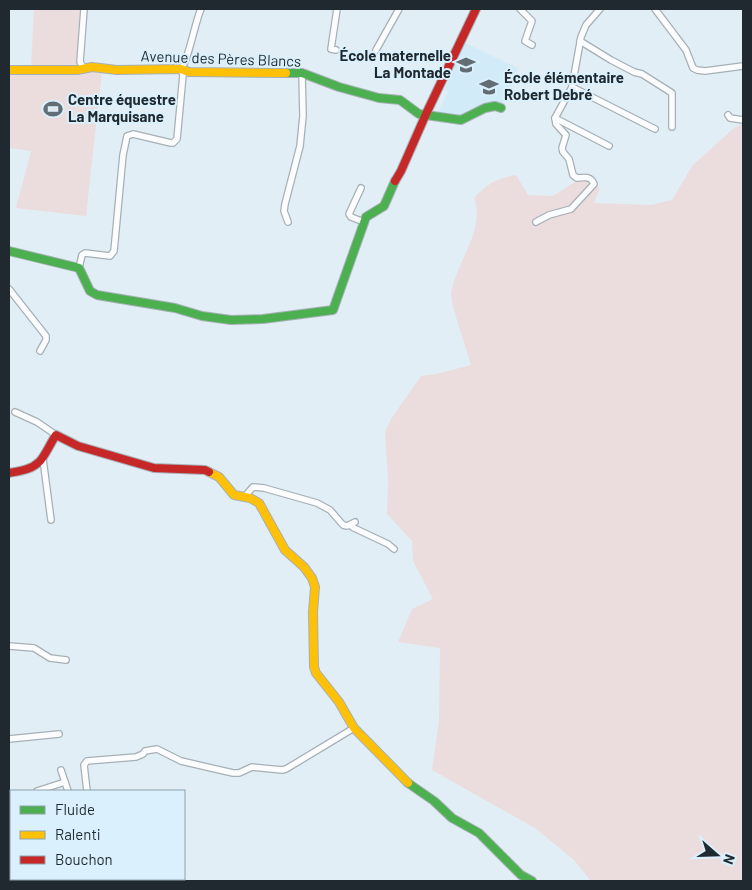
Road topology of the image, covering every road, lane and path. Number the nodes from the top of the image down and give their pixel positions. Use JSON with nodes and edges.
{"nodes":[{"id":1,"x":84,"y":9,"type":"edge"},
{"id":2,"x":201,"y":9,"type":"edge"},
{"id":3,"x":338,"y":9,"type":"edge"},
{"id":4,"x":399,"y":9,"type":"edge"},
{"id":5,"x":476,"y":9,"type":"edge"},
{"id":6,"x":520,"y":9,"type":"edge"},
{"id":7,"x":600,"y":9,"type":"edge"},
{"id":8,"x":655,"y":9,"type":"edge"},
{"id":9,"x":580,"y":41,"type":"junction"},
{"id":10,"x":532,"y":45,"type":"dead end"},
{"id":11,"x":336,"y":50,"type":"dead end"},
{"id":12,"x":376,"y":50,"type":"dead end"},
{"id":13,"x":83,"y":66,"type":"junction"},
{"id":14,"x":743,"y":66,"type":"edge"},
{"id":15,"x":181,"y":69,"type":"junction"},
{"id":16,"x":9,"y":70,"type":"edge"},
{"id":17,"x":302,"y":73,"type":"junction"},
{"id":18,"x":572,"y":87,"type":"junction"},
{"id":19,"x":501,"y":108,"type":"dead end"},
{"id":20,"x":426,"y":114,"type":"junction"},
{"id":21,"x":728,"y":115,"type":"dead end"},
{"id":22,"x":555,"y":118,"type":"junction"},
{"id":23,"x":743,"y":120,"type":"edge"},
{"id":24,"x":672,"y":127,"type":"dead end"},
{"id":25,"x":655,"y":129,"type":"dead end"},
{"id":26,"x":609,"y":146,"type":"dead end"},
{"id":27,"x":361,"y":188,"type":"dead end"},
{"id":28,"x":288,"y":222,"type":"dead end"},
{"id":29,"x":364,"y":222,"type":"junction"},
{"id":30,"x":536,"y":222,"type":"dead end"},
{"id":31,"x":9,"y":251,"type":"edge"},
{"id":32,"x":79,"y":268,"type":"junction"},
{"id":33,"x":9,"y":289,"type":"edge"},
{"id":34,"x":40,"y":351,"type":"dead end"},
{"id":35,"x":15,"y":412,"type":"dead end"},
{"id":36,"x":56,"y":435,"type":"junction"},
{"id":37,"x":43,"y":460,"type":"junction"},
{"id":38,"x":9,"y":473,"type":"edge"},
{"id":39,"x":246,"y":496,"type":"junction"},
{"id":40,"x":51,"y":520,"type":"dead end"},
{"id":41,"x":394,"y":549,"type":"dead end"},
{"id":42,"x":9,"y":646,"type":"edge"},
{"id":43,"x":66,"y":660,"type":"dead end"},
{"id":44,"x":354,"y":728,"type":"junction"},
{"id":45,"x":59,"y":734,"type":"dead end"},
{"id":46,"x":9,"y":738,"type":"edge"},
{"id":47,"x":61,"y":770,"type":"dead end"},
{"id":48,"x":65,"y":782,"type":"junction"},
{"id":49,"x":40,"y":790,"type":"edge"},
{"id":50,"x":68,"y":790,"type":"edge"},
{"id":51,"x":87,"y":790,"type":"edge"},
{"id":52,"x":532,"y":881,"type":"edge"}],
"edges":[{"from":1,"to":13,"type":"street"},
{"from":2,"to":15,"type":"street"},
{"from":3,"to":11,"type":"street"},
{"from":4,"to":12,"type":"street"},
{"from":5,"to":20,"type":"street"},
{"from":6,"to":10,"type":"street"},
{"from":7,"to":9,"type":"street"},
{"from":8,"to":14,"type":"street"},
{"from":9,"to":18,"type":"street"},
{"from":9,"to":24,"type":"street"},
{"from":13,"to":15,"type":"street","name":"Avenue des Pères Blancs"},
{"from":13,"to":16,"type":"street","name":"Avenue des Pères Blancs"},
{"from":15,"to":17,"type":"street","name":"Avenue des Pères Blancs"},
{"from":15,"to":32,"type":"street"},
{"from":17,"to":20,"type":"street","name":"Avenue des Pères Blancs"},
{"from":17,"to":28,"type":"street"},
{"from":18,"to":22,"type":"street"},
{"from":18,"to":25,"type":"street"},
{"from":19,"to":20,"type":"street","name":"Avenue des Pères Blancs"},
{"from":20,"to":29,"type":"street"},
{"from":21,"to":23,"type":"street"},
{"from":22,"to":26,"type":"street"},
{"from":22,"to":30,"type":"street"},
{"from":27,"to":29,"type":"street"},
{"from":29,"to":32,"type":"street"},
{"from":31,"to":32,"type":"street"},
{"from":33,"to":34,"type":"street"},
{"from":35,"to":36,"type":"street"},
{"from":36,"to":37,"type":"street"},
{"from":36,"to":39,"type":"street"},
{"from":37,"to":38,"type":"street"},
{"from":37,"to":40,"type":"street"},
{"from":39,"to":41,"type":"street"},
{"from":39,"to":44,"type":"street"},
{"from":42,"to":43,"type":"street"},
{"from":44,"to":51,"type":"street"},
{"from":44,"to":52,"type":"street"},
{"from":45,"to":46,"type":"street"},
{"from":47,"to":48,"type":"street"},
{"from":48,"to":49,"type":"street"},
{"from":48,"to":50,"type":"street"}]}
